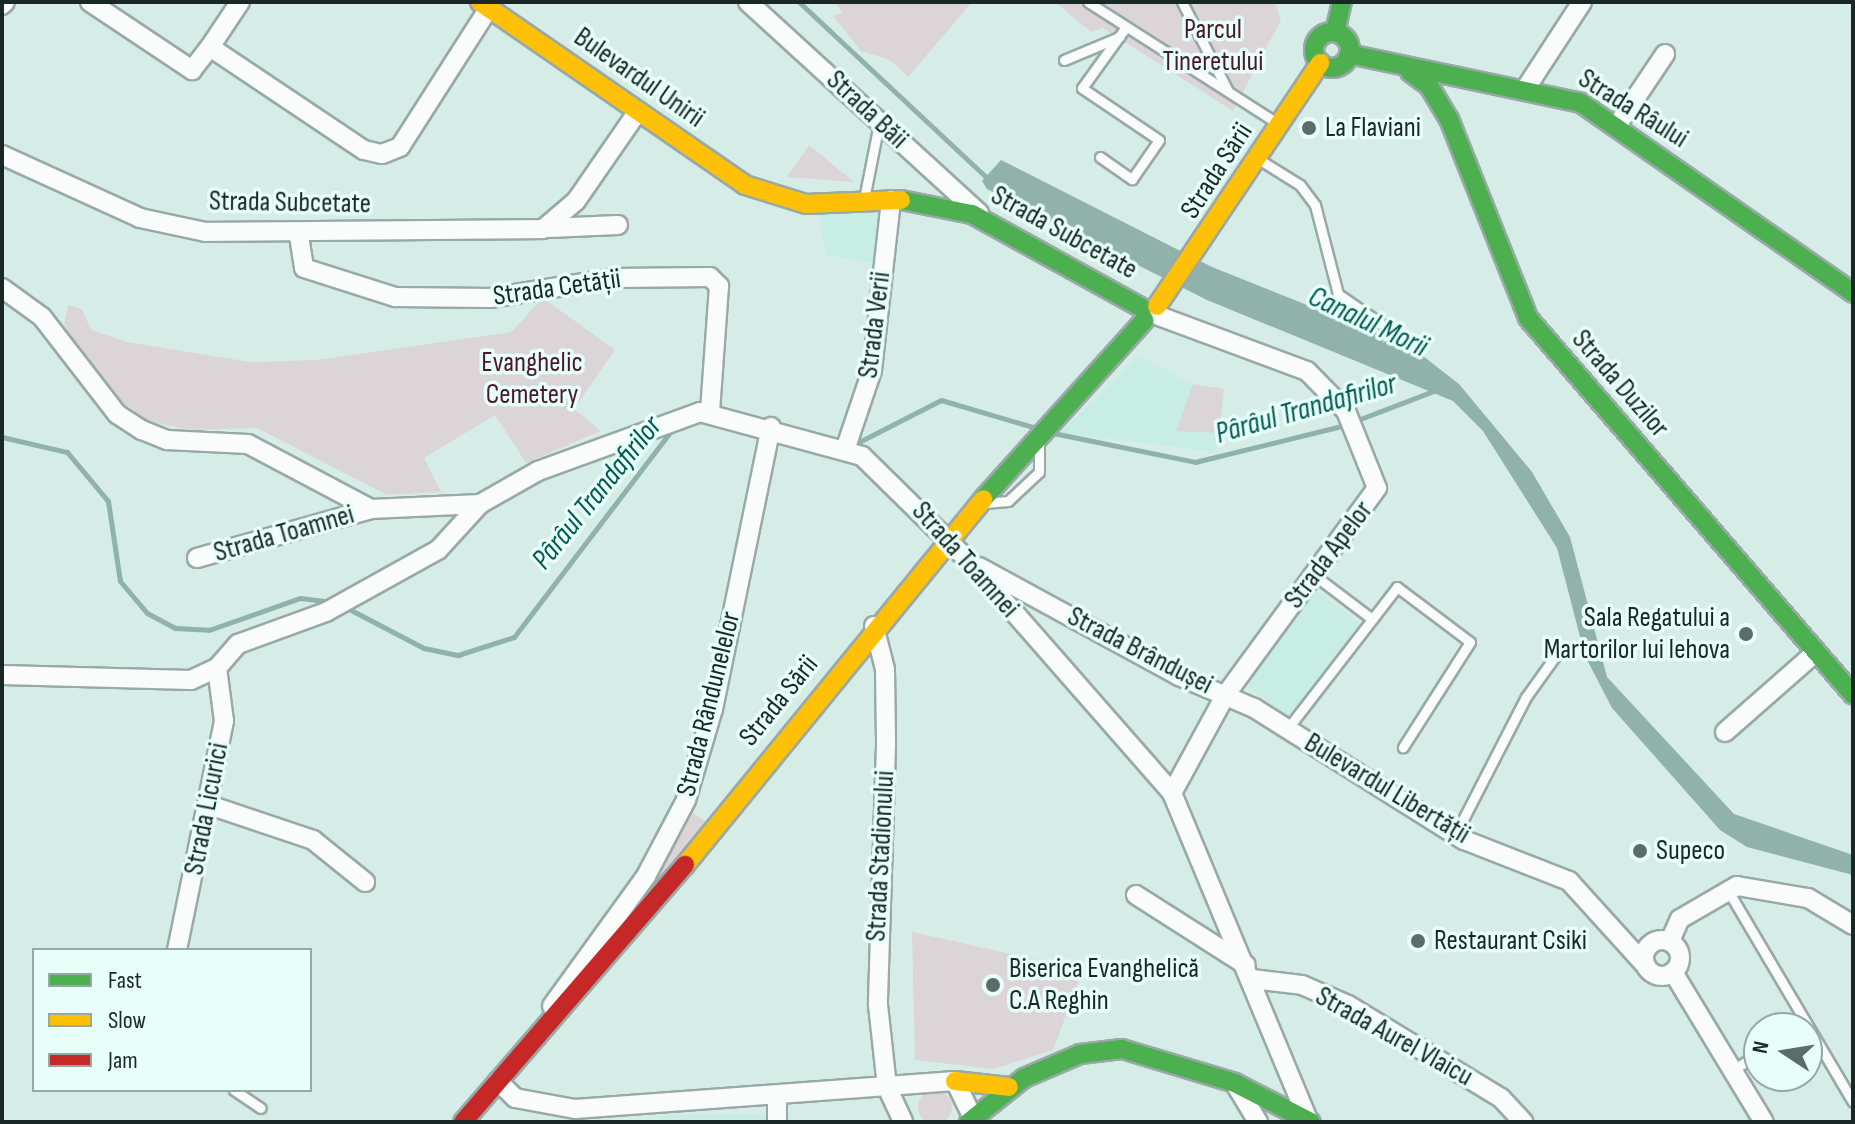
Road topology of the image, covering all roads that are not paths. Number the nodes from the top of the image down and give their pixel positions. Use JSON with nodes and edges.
{"nodes":[{"id":1,"x":90,"y":2,"type":"edge"},
{"id":2,"x":240,"y":2,"type":"edge"},
{"id":3,"x":748,"y":2,"type":"edge"},
{"id":4,"x":1088,"y":2,"type":"edge"},
{"id":5,"x":1182,"y":2,"type":"edge"},
{"id":6,"x":1342,"y":2,"type":"edge"},
{"id":7,"x":1582,"y":2,"type":"edge"},
{"id":8,"x":484,"y":5,"type":"edge"},
{"id":9,"x":1126,"y":27,"type":"junction"},
{"id":10,"x":1335,"y":32,"type":"junction"},
{"id":11,"x":1119,"y":37,"type":"junction"},
{"id":12,"x":210,"y":47,"type":"junction"},
{"id":13,"x":1349,"y":54,"type":"junction"},
{"id":14,"x":1665,"y":54,"type":"dead end"},
{"id":15,"x":1064,"y":60,"type":"dead end"},
{"id":16,"x":1320,"y":63,"type":"junction"},
{"id":17,"x":1410,"y":72,"type":"junction"},
{"id":18,"x":1526,"y":88,"type":"junction"},
{"id":19,"x":1229,"y":93,"type":"junction"},
{"id":20,"x":638,"y":111,"type":"junction"},
{"id":21,"x":879,"y":123,"type":"junction"},
{"id":22,"x":1280,"y":125,"type":"junction"},
{"id":23,"x":1616,"y":127,"type":"junction"},
{"id":24,"x":2,"y":155,"type":"edge"},
{"id":25,"x":1100,"y":157,"type":"dead end"},
{"id":26,"x":1258,"y":159,"type":"junction"},
{"id":27,"x":769,"y":195,"type":"joint"},
{"id":28,"x":891,"y":200,"type":"junction"},
{"id":29,"x":863,"y":202,"type":"junction"},
{"id":30,"x":986,"y":219,"type":"junction"},
{"id":31,"x":618,"y":225,"type":"dead end"},
{"id":32,"x":543,"y":229,"type":"junction"},
{"id":33,"x":299,"y":236,"type":"junction"},
{"id":34,"x":2,"y":288,"type":"edge"},
{"id":35,"x":1853,"y":293,"type":"edge"},
{"id":36,"x":1154,"y":308,"type":"junction"},
{"id":37,"x":1380,"y":323,"type":"dead end"},
{"id":38,"x":710,"y":412,"type":"junction"},
{"id":39,"x":770,"y":434,"type":"junction"},
{"id":40,"x":854,"y":451,"type":"junction"},
{"id":41,"x":480,"y":504,"type":"junction"},
{"id":42,"x":371,"y":509,"type":"junction"},
{"id":43,"x":947,"y":539,"type":"junction"},
{"id":44,"x":197,"y":558,"type":"dead end"},
{"id":45,"x":970,"y":562,"type":"junction"},
{"id":46,"x":1314,"y":575,"type":"junction"},
{"id":47,"x":1052,"y":605,"type":"junction"},
{"id":48,"x":1372,"y":619,"type":"junction"},
{"id":49,"x":874,"y":626,"type":"junction"},
{"id":50,"x":1031,"y":633,"type":"junction"},
{"id":51,"x":1816,"y":652,"type":"junction"},
{"id":52,"x":1556,"y":655,"type":"dead end"},
{"id":53,"x":217,"y":668,"type":"junction"},
{"id":54,"x":2,"y":675,"type":"edge"},
{"id":55,"x":1226,"y":694,"type":"junction"},
{"id":56,"x":1853,"y":694,"type":"edge"},
{"id":57,"x":1288,"y":728,"type":"junction"},
{"id":58,"x":1725,"y":732,"type":"dead end"},
{"id":59,"x":1403,"y":747,"type":"dead end"},
{"id":60,"x":1172,"y":793,"type":"junction"},
{"id":61,"x":209,"y":805,"type":"junction"},
{"id":62,"x":1455,"y":835,"type":"junction"},
{"id":63,"x":365,"y":882,"type":"dead end"},
{"id":64,"x":1727,"y":889,"type":"junction"},
{"id":65,"x":1136,"y":895,"type":"dead end"},
{"id":66,"x":1853,"y":925,"type":"edge"},
{"id":67,"x":1619,"y":941,"type":"junction"},
{"id":68,"x":1670,"y":941,"type":"junction"},
{"id":69,"x":1648,"y":947,"type":"junction"},
{"id":70,"x":177,"y":948,"type":"edge"},
{"id":71,"x":1646,"y":966,"type":"junction"},
{"id":72,"x":1249,"y":972,"type":"junction"},
{"id":73,"x":1673,"y":972,"type":"junction"},
{"id":74,"x":1795,"y":1012,"type":"edge"},
{"id":75,"x":535,"y":1035,"type":"junction"},
{"id":76,"x":1823,"y":1056,"type":"edge"},
{"id":77,"x":1743,"y":1063,"type":"edge"},
{"id":78,"x":1733,"y":1070,"type":"junction"},
{"id":79,"x":498,"y":1081,"type":"junction"},
{"id":80,"x":955,"y":1081,"type":"junction"},
{"id":81,"x":1235,"y":1083,"type":"junction"},
{"id":82,"x":887,"y":1087,"type":"junction"},
{"id":83,"x":1009,"y":1087,"type":"junction"},
{"id":84,"x":237,"y":1092,"type":"edge"},
{"id":85,"x":777,"y":1098,"type":"junction"},
{"id":86,"x":1853,"y":1102,"type":"edge"},
{"id":87,"x":261,"y":1108,"type":"dead end"},
{"id":88,"x":971,"y":1120,"type":"edge"},
{"id":89,"x":1309,"y":1120,"type":"edge"},
{"id":90,"x":463,"y":1122,"type":"edge"},
{"id":91,"x":777,"y":1122,"type":"edge"},
{"id":92,"x":903,"y":1122,"type":"edge"},
{"id":93,"x":1258,"y":1122,"type":"edge"},
{"id":94,"x":1523,"y":1122,"type":"edge"},
{"id":95,"x":1764,"y":1122,"type":"edge"}],
"edges":[{"from":1,"to":12,"type":"street"},
{"from":2,"to":12,"type":"street"},
{"from":3,"to":21,"type":"street","name":"Strada Băii"},
{"from":4,"to":9,"type":"lane"},
{"from":5,"to":19,"type":"lane"},
{"from":6,"to":10,"type":"main road"},
{"from":7,"to":18,"type":"street"},
{"from":8,"to":12,"type":"street"},
{"from":8,"to":20,"type":"main road","name":"Bulevardul Unirii"},
{"from":9,"to":11,"type":"lane"},
{"from":9,"to":19,"type":"lane"},
{"from":10,"to":13,"type":"main road"},
{"from":10,"to":16,"type":"main road","name":"Strada Sării"},
{"from":11,"to":15,"type":"lane"},
{"from":11,"to":25,"type":"lane"},
{"from":13,"to":16,"type":"main road"},
{"from":13,"to":17,"type":"main road","name":"Strada Râului"},
{"from":14,"to":23,"type":"street"},
{"from":16,"to":22,"type":"main road","name":"Strada Sării"},
{"from":17,"to":18,"type":"main road","name":"Strada Râului"},
{"from":17,"to":51,"type":"main road","name":"Strada Duzilor"},
{"from":18,"to":23,"type":"main road","name":"Strada Râului"},
{"from":19,"to":22,"type":"lane"},
{"from":20,"to":27,"type":"main road","name":"Bulevardul Unirii"},
{"from":20,"to":32,"type":"street"},
{"from":21,"to":29,"type":"lane"},
{"from":21,"to":30,"type":"street","name":"Strada Băii"},
{"from":22,"to":26,"type":"main road","name":"Strada Sării"},
{"from":23,"to":35,"type":"main road","name":"Strada Râului"},
{"from":24,"to":33,"type":"street","name":"Strada Subcetate"},
{"from":26,"to":36,"type":"main road","name":"Strada Sării"},
{"from":26,"to":37,"type":"lane"},
{"from":27,"to":29,"type":"main road","name":"Strada Subcetate"},
{"from":28,"to":29,"type":"main road","name":"Strada Subcetate"},
{"from":28,"to":30,"type":"main road","name":"Strada Subcetate"},
{"from":28,"to":40,"type":"street","name":"Strada Verii"},
{"from":30,"to":36,"type":"main road","name":"Strada Subcetate"},
{"from":31,"to":32,"type":"street","name":"Strada Subcetate"},
{"from":32,"to":33,"type":"street","name":"Strada Subcetate"},
{"from":33,"to":38,"type":"street","name":"Strada Cetății"},
{"from":34,"to":42,"type":"street","name":"Strada Toamnei"},
{"from":36,"to":43,"type":"main road","name":"Strada Sării"},
{"from":36,"to":46,"type":"street","name":"Strada Apelor"},
{"from":38,"to":39,"type":"street","name":"Strada Toamnei"},
{"from":38,"to":41,"type":"street","name":"Strada Toamnei"},
{"from":39,"to":40,"type":"street","name":"Strada Toamnei"},
{"from":39,"to":75,"type":"street","name":"Strada Rândunelelor"},
{"from":40,"to":43,"type":"street","name":"Strada Toamnei"},
{"from":41,"to":42,"type":"street","name":"Strada Toamnei"},
{"from":41,"to":53,"type":"street"},
{"from":42,"to":44,"type":"street","name":"Strada Toamnei"},
{"from":43,"to":45,"type":"street","name":"Strada Toamnei"},
{"from":43,"to":49,"type":"main road","name":"Strada Sării"},
{"from":45,"to":47,"type":"street","name":"Strada Brândușei"},
{"from":45,"to":50,"type":"street","name":"Strada Toamnei"},
{"from":46,"to":48,"type":"lane"},
{"from":46,"to":55,"type":"street","name":"Strada Apelor"},
{"from":47,"to":50,"type":"street"},
{"from":47,"to":55,"type":"street","name":"Strada Brândușei"},
{"from":48,"to":57,"type":"lane"},
{"from":48,"to":59,"type":"lane"},
{"from":49,"to":75,"type":"main road","name":"Strada Sării"},
{"from":49,"to":82,"type":"street","name":"Strada Stadionului"},
{"from":50,"to":60,"type":"street","name":"Strada Toamnei"},
{"from":51,"to":56,"type":"main road","name":"Strada Duzilor"},
{"from":51,"to":58,"type":"street"},
{"from":52,"to":62,"type":"lane"},
{"from":53,"to":54,"type":"street"},
{"from":53,"to":61,"type":"street","name":"Strada Licurici"},
{"from":55,"to":57,"type":"street","name":"Bulevardul Libertății"},
{"from":55,"to":60,"type":"street","name":"Strada Apelor"},
{"from":57,"to":62,"type":"street","name":"Bulevardul Libertății"},
{"from":60,"to":72,"type":"street","name":"Strada Toamnei"},
{"from":61,"to":63,"type":"street"},
{"from":61,"to":70,"type":"street","name":"Strada Licurici"},
{"from":62,"to":67,"type":"street","name":"Bulevardul Libertății"},
{"from":64,"to":66,"type":"street"},
{"from":64,"to":68,"type":"street"},
{"from":64,"to":74,"type":"lane"},
{"from":65,"to":72,"type":"street"},
{"from":67,"to":69,"type":"street"},
{"from":67,"to":71,"type":"street","name":"Bulevardul Libertății"},
{"from":68,"to":69,"type":"street"},
{"from":68,"to":73,"type":"street"},
{"from":69,"to":71,"type":"street"},
{"from":71,"to":73,"type":"street"},
{"from":72,"to":89,"type":"street","name":"Strada Toamnei"},
{"from":72,"to":94,"type":"street","name":"Strada Aurel Vlaicu"},
{"from":73,"to":78,"type":"street"},
{"from":75,"to":79,"type":"main road","name":"Strada Sării"},
{"from":76,"to":86,"type":"lane"},
{"from":77,"to":78,"type":"lane"},
{"from":78,"to":95,"type":"street"},
{"from":79,"to":85,"type":"street"},
{"from":79,"to":90,"type":"main road","name":"Strada Sării"},
{"from":80,"to":82,"type":"street"},
{"from":80,"to":83,"type":"main road"},
{"from":80,"to":88,"type":"street"},
{"from":81,"to":83,"type":"main road"},
{"from":81,"to":89,"type":"main road"},
{"from":81,"to":93,"type":"street"},
{"from":82,"to":85,"type":"street"},
{"from":82,"to":92,"type":"street"},
{"from":83,"to":88,"type":"main road"},
{"from":84,"to":87,"type":"lane"},
{"from":85,"to":91,"type":"street"}]}
